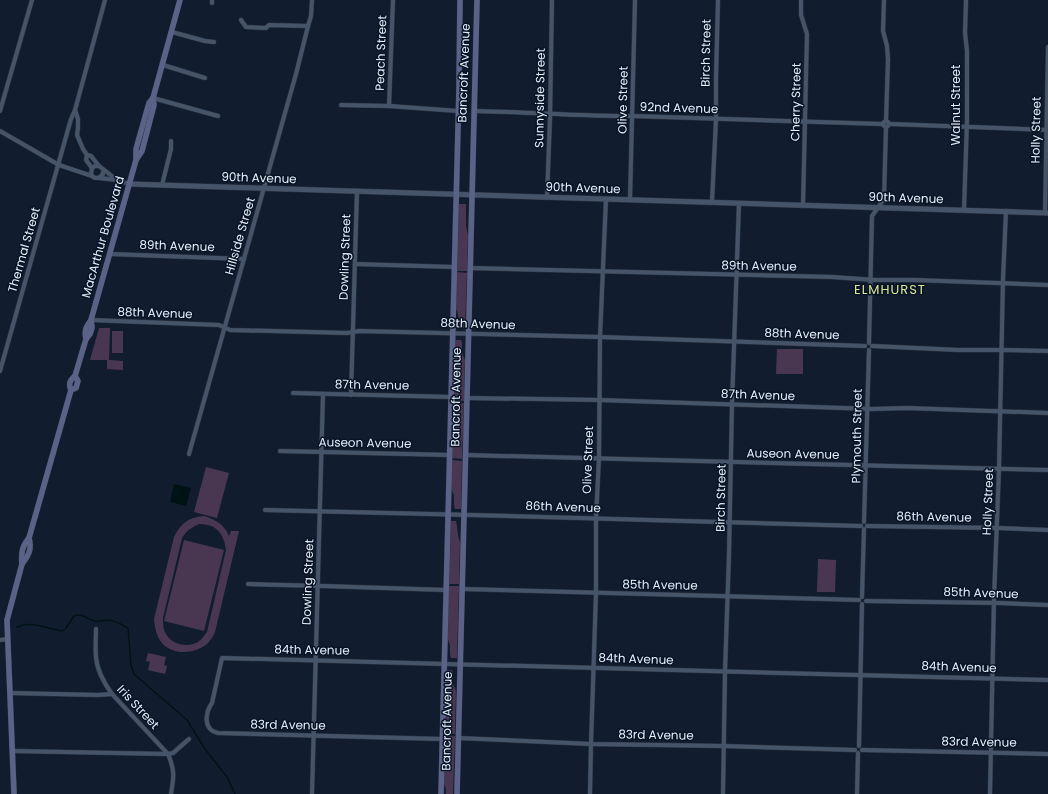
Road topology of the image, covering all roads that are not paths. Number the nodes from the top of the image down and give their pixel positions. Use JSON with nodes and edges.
{"nodes":[{"id":1,"x":32,"y":0,"type":"edge"},
{"id":2,"x":105,"y":0,"type":"edge"},
{"id":3,"x":181,"y":0,"type":"edge"},
{"id":4,"x":312,"y":0,"type":"edge"},
{"id":5,"x":393,"y":0,"type":"edge"},
{"id":6,"x":460,"y":0,"type":"edge"},
{"id":7,"x":477,"y":0,"type":"edge"},
{"id":8,"x":552,"y":0,"type":"edge"},
{"id":9,"x":635,"y":0,"type":"edge"},
{"id":10,"x":718,"y":0,"type":"edge"},
{"id":11,"x":801,"y":0,"type":"edge"},
{"id":12,"x":884,"y":0,"type":"edge"},
{"id":13,"x":966,"y":0,"type":"edge"},
{"id":14,"x":241,"y":20,"type":"dead end"},
{"id":15,"x":308,"y":26,"type":"junction"},
{"id":16,"x":172,"y":32,"type":"junction"},
{"id":17,"x":214,"y":42,"type":"dead end"},
{"id":18,"x":1048,"y":47,"type":"edge"},
{"id":19,"x":163,"y":65,"type":"junction"},
{"id":20,"x":205,"y":78,"type":"dead end"},
{"id":21,"x":153,"y":98,"type":"junction"},
{"id":22,"x":341,"y":106,"type":"dead end"},
{"id":23,"x":390,"y":106,"type":"junction"},
{"id":24,"x":75,"y":110,"type":"junction"},
{"id":25,"x":0,"y":111,"type":"edge"},
{"id":26,"x":458,"y":111,"type":"junction"},
{"id":27,"x":474,"y":111,"type":"junction"},
{"id":28,"x":550,"y":114,"type":"junction"},
{"id":29,"x":218,"y":116,"type":"dead end"},
{"id":30,"x":632,"y":116,"type":"junction"},
{"id":31,"x":716,"y":119,"type":"junction"},
{"id":32,"x":806,"y":121,"type":"junction"},
{"id":33,"x":886,"y":124,"type":"junction"},
{"id":34,"x":967,"y":127,"type":"junction"},
{"id":35,"x":1047,"y":130,"type":"edge"},
{"id":36,"x":0,"y":131,"type":"edge"},
{"id":37,"x":68,"y":134,"type":"junction"},
{"id":38,"x":77,"y":135,"type":"junction"},
{"id":39,"x":171,"y":141,"type":"dead end"},
{"id":40,"x":87,"y":155,"type":"junction"},
{"id":41,"x":59,"y":165,"type":"junction"},
{"id":42,"x":92,"y":168,"type":"junction"},
{"id":43,"x":101,"y":168,"type":"junction"},
{"id":44,"x":92,"y":176,"type":"junction"},
{"id":45,"x":98,"y":178,"type":"junction"},
{"id":46,"x":117,"y":180,"type":"junction"},
{"id":47,"x":129,"y":184,"type":"junction"},
{"id":48,"x":162,"y":185,"type":"junction"},
{"id":49,"x":264,"y":189,"type":"junction"},
{"id":50,"x":357,"y":191,"type":"junction"},
{"id":51,"x":456,"y":195,"type":"junction"},
{"id":52,"x":472,"y":195,"type":"junction"},
{"id":53,"x":547,"y":197,"type":"junction"},
{"id":54,"x":606,"y":199,"type":"junction"},
{"id":55,"x":630,"y":200,"type":"junction"},
{"id":56,"x":712,"y":202,"type":"junction"},
{"id":57,"x":739,"y":203,"type":"junction"},
{"id":58,"x":803,"y":205,"type":"junction"},
{"id":59,"x":878,"y":208,"type":"junction"},
{"id":60,"x":964,"y":210,"type":"junction"},
{"id":61,"x":1006,"y":212,"type":"junction"},
{"id":62,"x":1046,"y":213,"type":"edge"},
{"id":63,"x":110,"y":254,"type":"junction"},
{"id":64,"x":244,"y":259,"type":"junction"},
{"id":65,"x":355,"y":264,"type":"junction"},
{"id":66,"x":454,"y":267,"type":"junction"},
{"id":67,"x":470,"y":268,"type":"junction"},
{"id":68,"x":603,"y":271,"type":"junction"},
{"id":69,"x":736,"y":275,"type":"junction"},
{"id":70,"x":871,"y":280,"type":"junction"},
{"id":71,"x":1002,"y":283,"type":"junction"},
{"id":72,"x":1048,"y":285,"type":"edge"},
{"id":73,"x":91,"y":320,"type":"junction"},
{"id":74,"x":224,"y":327,"type":"junction"},
{"id":75,"x":353,"y":332,"type":"junction"},
{"id":76,"x":453,"y":333,"type":"junction"},
{"id":77,"x":468,"y":334,"type":"junction"},
{"id":78,"x":600,"y":337,"type":"junction"},
{"id":79,"x":735,"y":341,"type":"junction"},
{"id":80,"x":870,"y":346,"type":"junction"},
{"id":81,"x":1001,"y":350,"type":"junction"},
{"id":82,"x":1048,"y":351,"type":"edge"},
{"id":83,"x":0,"y":371,"type":"edge"},
{"id":84,"x":293,"y":393,"type":"dead end"},
{"id":85,"x":323,"y":394,"type":"junction"},
{"id":86,"x":351,"y":395,"type":"junction"},
{"id":87,"x":451,"y":397,"type":"junction"},
{"id":88,"x":467,"y":398,"type":"junction"},
{"id":89,"x":599,"y":400,"type":"junction"},
{"id":90,"x":732,"y":404,"type":"junction"},
{"id":91,"x":867,"y":408,"type":"junction"},
{"id":92,"x":1000,"y":411,"type":"junction"},
{"id":93,"x":1048,"y":413,"type":"edge"},
{"id":94,"x":280,"y":450,"type":"dead end"},
{"id":95,"x":321,"y":452,"type":"junction"},
{"id":96,"x":188,"y":454,"type":"dead end"},
{"id":97,"x":450,"y":455,"type":"junction"},
{"id":98,"x":465,"y":455,"type":"junction"},
{"id":99,"x":599,"y":458,"type":"junction"},
{"id":100,"x":731,"y":462,"type":"junction"},
{"id":101,"x":866,"y":466,"type":"junction"},
{"id":102,"x":999,"y":469,"type":"junction"},
{"id":103,"x":1048,"y":470,"type":"edge"},
{"id":104,"x":265,"y":510,"type":"dead end"},
{"id":105,"x":320,"y":511,"type":"junction"},
{"id":106,"x":448,"y":514,"type":"junction"},
{"id":107,"x":464,"y":514,"type":"junction"},
{"id":108,"x":596,"y":518,"type":"junction"},
{"id":109,"x":730,"y":522,"type":"junction"},
{"id":110,"x":864,"y":526,"type":"junction"},
{"id":111,"x":996,"y":528,"type":"junction"},
{"id":112,"x":1048,"y":530,"type":"edge"},
{"id":113,"x":248,"y":584,"type":"dead end"},
{"id":114,"x":318,"y":586,"type":"junction"},
{"id":115,"x":462,"y":589,"type":"junction"},
{"id":116,"x":446,"y":590,"type":"junction"},
{"id":117,"x":596,"y":593,"type":"junction"},
{"id":118,"x":728,"y":596,"type":"junction"},
{"id":119,"x":862,"y":597,"type":"junction"},
{"id":120,"x":866,"y":600,"type":"junction"},
{"id":121,"x":860,"y":602,"type":"junction"},
{"id":122,"x":994,"y":603,"type":"junction"},
{"id":123,"x":1048,"y":605,"type":"edge"},
{"id":124,"x":96,"y":629,"type":"dead end"},
{"id":125,"x":7,"y":639,"type":"junction"},
{"id":126,"x":0,"y":640,"type":"edge"},
{"id":127,"x":222,"y":658,"type":"joint"},
{"id":128,"x":316,"y":660,"type":"junction"},
{"id":129,"x":444,"y":664,"type":"junction"},
{"id":130,"x":460,"y":664,"type":"junction"},
{"id":131,"x":593,"y":667,"type":"junction"},
{"id":132,"x":725,"y":671,"type":"junction"},
{"id":133,"x":860,"y":675,"type":"junction"},
{"id":134,"x":993,"y":677,"type":"junction"},
{"id":135,"x":1048,"y":680,"type":"edge"},
{"id":136,"x":10,"y":693,"type":"junction"},
{"id":137,"x":112,"y":694,"type":"junction"},
{"id":138,"x":314,"y":736,"type":"junction"},
{"id":139,"x":458,"y":738,"type":"junction"},
{"id":140,"x":188,"y":739,"type":"dead end"},
{"id":141,"x":442,"y":739,"type":"junction"},
{"id":142,"x":591,"y":744,"type":"junction"},
{"id":143,"x":724,"y":746,"type":"junction"},
{"id":144,"x":858,"y":746,"type":"junction"},
{"id":145,"x":855,"y":750,"type":"junction"},
{"id":146,"x":13,"y":751,"type":"junction"},
{"id":147,"x":860,"y":752,"type":"junction"},
{"id":148,"x":991,"y":752,"type":"junction"},
{"id":149,"x":168,"y":754,"type":"junction"},
{"id":150,"x":1048,"y":754,"type":"edge"},
{"id":151,"x":14,"y":794,"type":"edge"},
{"id":152,"x":171,"y":794,"type":"edge"},
{"id":153,"x":312,"y":794,"type":"edge"},
{"id":154,"x":441,"y":794,"type":"edge"},
{"id":155,"x":456,"y":794,"type":"edge"},
{"id":156,"x":590,"y":794,"type":"edge"},
{"id":157,"x":723,"y":794,"type":"edge"},
{"id":158,"x":857,"y":794,"type":"edge"},
{"id":159,"x":990,"y":794,"type":"edge"}],
"edges":[{"from":1,"to":25,"type":"street"},
{"from":2,"to":24,"type":"street","name":"Thermal Street"},
{"from":3,"to":16,"type":"main road","name":"MacArthur Boulevard"},
{"from":4,"to":15,"type":"street","name":"Hillside Street"},
{"from":5,"to":23,"type":"street","name":"Peach Street"},
{"from":6,"to":26,"type":"main road","name":"Bancroft Avenue"},
{"from":7,"to":27,"type":"main road","name":"Bancroft Avenue"},
{"from":8,"to":28,"type":"street","name":"Sunnyside Street"},
{"from":9,"to":30,"type":"street","name":"Olive Street"},
{"from":10,"to":31,"type":"street","name":"Birch Street"},
{"from":11,"to":32,"type":"street","name":"Cherry Street"},
{"from":12,"to":33,"type":"street","name":"Plymouth Street"},
{"from":13,"to":34,"type":"street","name":"Walnut Street"},
{"from":14,"to":15,"type":"street"},
{"from":15,"to":49,"type":"street","name":"Hillside Street"},
{"from":16,"to":17,"type":"street"},
{"from":16,"to":19,"type":"main road","name":"MacArthur Boulevard"},
{"from":18,"to":35,"type":"street","name":"Holly Street"},
{"from":19,"to":20,"type":"street"},
{"from":19,"to":21,"type":"main road","name":"MacArthur Boulevard"},
{"from":21,"to":29,"type":"street"},
{"from":21,"to":47,"type":"main road","name":"MacArthur Boulevard"},
{"from":22,"to":23,"type":"street"},
{"from":23,"to":26,"type":"street"},
{"from":24,"to":37,"type":"street","name":"Thermal Street"},
{"from":24,"to":38,"type":"street","name":"Thermal Street"},
{"from":26,"to":51,"type":"main road","name":"Bancroft Avenue"},
{"from":27,"to":28,"type":"street","name":"92nd Avenue"},
{"from":27,"to":52,"type":"main road","name":"Bancroft Avenue"},
{"from":28,"to":30,"type":"street","name":"92nd Avenue"},
{"from":28,"to":53,"type":"street","name":"Sunnyside Street"},
{"from":30,"to":31,"type":"street","name":"92nd Avenue"},
{"from":30,"to":55,"type":"street","name":"Olive Street"},
{"from":31,"to":32,"type":"street","name":"92nd Avenue"},
{"from":31,"to":56,"type":"street","name":"Birch Street"},
{"from":32,"to":33,"type":"street","name":"92nd Avenue"},
{"from":32,"to":58,"type":"street","name":"Cherry Street"},
{"from":33,"to":34,"type":"street","name":"92nd Avenue"},
{"from":33,"to":59,"type":"street","name":"Plymouth Street"},
{"from":34,"to":35,"type":"street","name":"92nd Avenue"},
{"from":34,"to":60,"type":"street","name":"Walnut Street"},
{"from":35,"to":62,"type":"street","name":"Holly Street"},
{"from":36,"to":41,"type":"street","name":"90th Avenue"},
{"from":37,"to":38,"type":"street"},
{"from":37,"to":41,"type":"street","name":"Thermal Street"},
{"from":38,"to":40,"type":"street"},
{"from":39,"to":48,"type":"street"},
{"from":40,"to":42,"type":"street"},
{"from":40,"to":43,"type":"street","name":"90th Avenue"},
{"from":41,"to":44,"type":"street","name":"90th Avenue"},
{"from":41,"to":83,"type":"street","name":"Thermal Street"},
{"from":42,"to":43,"type":"street"},
{"from":42,"to":44,"type":"street"},
{"from":43,"to":45,"type":"street"},
{"from":43,"to":46,"type":"street","name":"90th Avenue"},
{"from":44,"to":45,"type":"street","name":"90th Avenue"},
{"from":45,"to":46,"type":"street","name":"90th Avenue"},
{"from":46,"to":47,"type":"street","name":"90th Avenue"},
{"from":47,"to":48,"type":"street","name":"90th Avenue"},
{"from":47,"to":63,"type":"main road","name":"MacArthur Boulevard"},
{"from":48,"to":49,"type":"street","name":"90th Avenue"},
{"from":49,"to":50,"type":"street","name":"90th Avenue"},
{"from":49,"to":64,"type":"street","name":"Hillside Street"},
{"from":50,"to":51,"type":"street","name":"90th Avenue"},
{"from":50,"to":65,"type":"street","name":"Dowling Street"},
{"from":51,"to":52,"type":"street","name":"90th Avenue"},
{"from":51,"to":66,"type":"main road","name":"Bancroft Avenue"},
{"from":52,"to":53,"type":"street","name":"90th Avenue"},
{"from":52,"to":67,"type":"main road","name":"Bancroft Avenue"},
{"from":53,"to":54,"type":"street","name":"90th Avenue"},
{"from":54,"to":55,"type":"street","name":"90th Avenue"},
{"from":54,"to":68,"type":"street","name":"Olive Street"},
{"from":55,"to":56,"type":"street","name":"90th Avenue"},
{"from":56,"to":57,"type":"street","name":"90th Avenue"},
{"from":57,"to":58,"type":"street","name":"90th Avenue"},
{"from":57,"to":69,"type":"street","name":"Birch Street"},
{"from":58,"to":59,"type":"street","name":"90th Avenue"},
{"from":59,"to":60,"type":"street","name":"90th Avenue"},
{"from":59,"to":70,"type":"street","name":"Plymouth Street"},
{"from":60,"to":61,"type":"street","name":"90th Avenue"},
{"from":61,"to":62,"type":"street","name":"90th Avenue"},
{"from":61,"to":71,"type":"street","name":"Holly Street"},
{"from":63,"to":64,"type":"street","name":"89th Avenue"},
{"from":63,"to":73,"type":"main road","name":"MacArthur Boulevard"},
{"from":64,"to":74,"type":"street","name":"Hillside Street"},
{"from":65,"to":66,"type":"street"},
{"from":65,"to":75,"type":"street","name":"Dowling Street"},
{"from":66,"to":76,"type":"main road","name":"Bancroft Avenue"},
{"from":67,"to":68,"type":"street","name":"89th Avenue"},
{"from":67,"to":77,"type":"main road","name":"Bancroft Avenue"},
{"from":68,"to":69,"type":"street","name":"89th Avenue"},
{"from":68,"to":78,"type":"street","name":"Olive Street"},
{"from":69,"to":70,"type":"street","name":"89th Avenue"},
{"from":69,"to":79,"type":"street","name":"Birch Street"},
{"from":70,"to":71,"type":"street","name":"89th Avenue"},
{"from":70,"to":80,"type":"street","name":"Plymouth Street"},
{"from":71,"to":72,"type":"street","name":"89th Avenue"},
{"from":71,"to":81,"type":"street","name":"Holly Street"},
{"from":73,"to":74,"type":"street","name":"88th Avenue"},
{"from":73,"to":125,"type":"main road","name":"MacArthur Boulevard"},
{"from":74,"to":75,"type":"street","name":"88th Avenue"},
{"from":74,"to":96,"type":"street","name":"Hillside Street"},
{"from":75,"to":76,"type":"street","name":"88th Avenue"},
{"from":75,"to":86,"type":"street","name":"Dowling Street"},
{"from":76,"to":77,"type":"street","name":"88th Avenue"},
{"from":76,"to":87,"type":"main road","name":"Bancroft Avenue"},
{"from":77,"to":78,"type":"street","name":"88th Avenue"},
{"from":77,"to":88,"type":"main road","name":"Bancroft Avenue"},
{"from":78,"to":79,"type":"street","name":"88th Avenue"},
{"from":78,"to":89,"type":"street","name":"Olive Street"},
{"from":79,"to":80,"type":"street","name":"88th Avenue"},
{"from":79,"to":90,"type":"street","name":"Birch Street"},
{"from":80,"to":81,"type":"street"},
{"from":80,"to":91,"type":"street","name":"Plymouth Street"},
{"from":81,"to":82,"type":"street"},
{"from":81,"to":92,"type":"street","name":"Holly Street"},
{"from":84,"to":85,"type":"street","name":"87th Avenue"},
{"from":85,"to":86,"type":"street","name":"87th Avenue"},
{"from":85,"to":95,"type":"street","name":"Dowling Street"},
{"from":86,"to":87,"type":"street","name":"87th Avenue"},
{"from":87,"to":97,"type":"main road","name":"Bancroft Avenue"},
{"from":88,"to":89,"type":"street","name":"87th Avenue"},
{"from":88,"to":98,"type":"main road","name":"Bancroft Avenue"},
{"from":89,"to":90,"type":"street","name":"87th Avenue"},
{"from":89,"to":99,"type":"street","name":"Olive Street"},
{"from":90,"to":91,"type":"street","name":"87th Avenue"},
{"from":90,"to":100,"type":"street","name":"Birch Street"},
{"from":91,"to":92,"type":"street","name":"87th Avenue"},
{"from":91,"to":101,"type":"street","name":"Plymouth Street"},
{"from":92,"to":93,"type":"street","name":"87th Avenue"},
{"from":92,"to":102,"type":"street","name":"Holly Street"},
{"from":94,"to":95,"type":"street","name":"Auseon Avenue"},
{"from":95,"to":97,"type":"street","name":"Auseon Avenue"},
{"from":95,"to":105,"type":"street","name":"Dowling Street"},
{"from":97,"to":106,"type":"main road","name":"Bancroft Avenue"},
{"from":98,"to":99,"type":"street","name":"Auseon Avenue"},
{"from":98,"to":107,"type":"main road","name":"Bancroft Avenue"},
{"from":99,"to":100,"type":"street","name":"Auseon Avenue"},
{"from":99,"to":108,"type":"street","name":"Olive Street"},
{"from":100,"to":101,"type":"street","name":"Auseon Avenue"},
{"from":100,"to":109,"type":"street","name":"Birch Street"},
{"from":101,"to":102,"type":"street","name":"Auseon Avenue"},
{"from":101,"to":110,"type":"street","name":"Plymouth Street"},
{"from":102,"to":103,"type":"street","name":"Auseon Avenue"},
{"from":102,"to":111,"type":"street","name":"Holly Street"},
{"from":104,"to":105,"type":"street","name":"86th Avenue"},
{"from":105,"to":106,"type":"street","name":"86th Avenue"},
{"from":105,"to":114,"type":"street","name":"Dowling Street"},
{"from":106,"to":107,"type":"street","name":"86th Avenue"},
{"from":106,"to":116,"type":"main road","name":"Bancroft Avenue"},
{"from":107,"to":108,"type":"street","name":"86th Avenue"},
{"from":107,"to":115,"type":"main road","name":"Bancroft Avenue"},
{"from":108,"to":109,"type":"street","name":"86th Avenue"},
{"from":108,"to":117,"type":"street","name":"Olive Street"},
{"from":109,"to":110,"type":"street","name":"86th Avenue"},
{"from":109,"to":118,"type":"street","name":"Birch Street"},
{"from":110,"to":111,"type":"street","name":"86th Avenue"},
{"from":110,"to":119,"type":"street","name":"Plymouth Street"},
{"from":111,"to":112,"type":"street","name":"86th Avenue"},
{"from":111,"to":122,"type":"street","name":"Holly Street"},
{"from":113,"to":114,"type":"street"},
{"from":114,"to":116,"type":"street"},
{"from":114,"to":128,"type":"street","name":"Dowling Street"},
{"from":115,"to":117,"type":"street","name":"85th Avenue"},
{"from":115,"to":130,"type":"main road","name":"Bancroft Avenue"},
{"from":116,"to":129,"type":"main road","name":"Bancroft Avenue"},
{"from":117,"to":118,"type":"street","name":"85th Avenue"},
{"from":117,"to":131,"type":"street","name":"Olive Street"},
{"from":118,"to":121,"type":"street","name":"85th Avenue"},
{"from":118,"to":132,"type":"street","name":"Birch Street"},
{"from":119,"to":120,"type":"street"},
{"from":119,"to":121,"type":"street"},
{"from":120,"to":121,"type":"street"},
{"from":120,"to":122,"type":"street","name":"85th Avenue"},
{"from":121,"to":133,"type":"street"},
{"from":122,"to":123,"type":"street","name":"85th Avenue"},
{"from":122,"to":134,"type":"street","name":"Holly Street"},
{"from":124,"to":137,"type":"street","name":"Iris Street"},
{"from":125,"to":126,"type":"street"},
{"from":125,"to":136,"type":"main road","name":"MacArthur Boulevard"},
{"from":127,"to":128,"type":"street","name":"84th Avenue"},
{"from":127,"to":138,"type":"street","name":"83rd Avenue"},
{"from":128,"to":129,"type":"street","name":"84th Avenue"},
{"from":128,"to":138,"type":"street","name":"Dowling Street"},
{"from":129,"to":130,"type":"street","name":"84th Avenue"},
{"from":129,"to":141,"type":"main road","name":"Bancroft Avenue"},
{"from":130,"to":131,"type":"street","name":"84th Avenue"},
{"from":130,"to":139,"type":"main road","name":"Bancroft Avenue"},
{"from":131,"to":132,"type":"street","name":"84th Avenue"},
{"from":131,"to":142,"type":"street","name":"Olive Street"},
{"from":132,"to":133,"type":"street","name":"84th Avenue"},
{"from":132,"to":143,"type":"street","name":"Birch Street"},
{"from":133,"to":134,"type":"street","name":"84th Avenue"},
{"from":133,"to":144,"type":"street"},
{"from":134,"to":135,"type":"street","name":"84th Avenue"},
{"from":134,"to":148,"type":"street","name":"Holly Street"},
{"from":136,"to":137,"type":"street"},
{"from":136,"to":146,"type":"main road","name":"MacArthur Boulevard"},
{"from":137,"to":149,"type":"street","name":"Iris Street"},
{"from":138,"to":141,"type":"street","name":"83rd Avenue"},
{"from":138,"to":153,"type":"street","name":"Dowling Street"},
{"from":139,"to":142,"type":"street","name":"83rd Avenue"},
{"from":139,"to":155,"type":"main road","name":"Bancroft Avenue"},
{"from":140,"to":149,"type":"street"},
{"from":141,"to":154,"type":"main road","name":"Bancroft Avenue"},
{"from":142,"to":143,"type":"street","name":"83rd Avenue"},
{"from":142,"to":156,"type":"street","name":"Olive Street"},
{"from":143,"to":145,"type":"street","name":"83rd Avenue"},
{"from":143,"to":157,"type":"street","name":"Birch Street"},
{"from":144,"to":145,"type":"street"},
{"from":144,"to":147,"type":"street"},
{"from":145,"to":147,"type":"street"},
{"from":146,"to":149,"type":"street"},
{"from":146,"to":151,"type":"main road","name":"MacArthur Boulevard"},
{"from":147,"to":148,"type":"street","name":"83rd Avenue"},
{"from":147,"to":158,"type":"street"},
{"from":148,"to":150,"type":"street","name":"83rd Avenue"},
{"from":148,"to":159,"type":"street","name":"Holly Street"},
{"from":149,"to":152,"type":"street","name":"Iris Street"}]}
